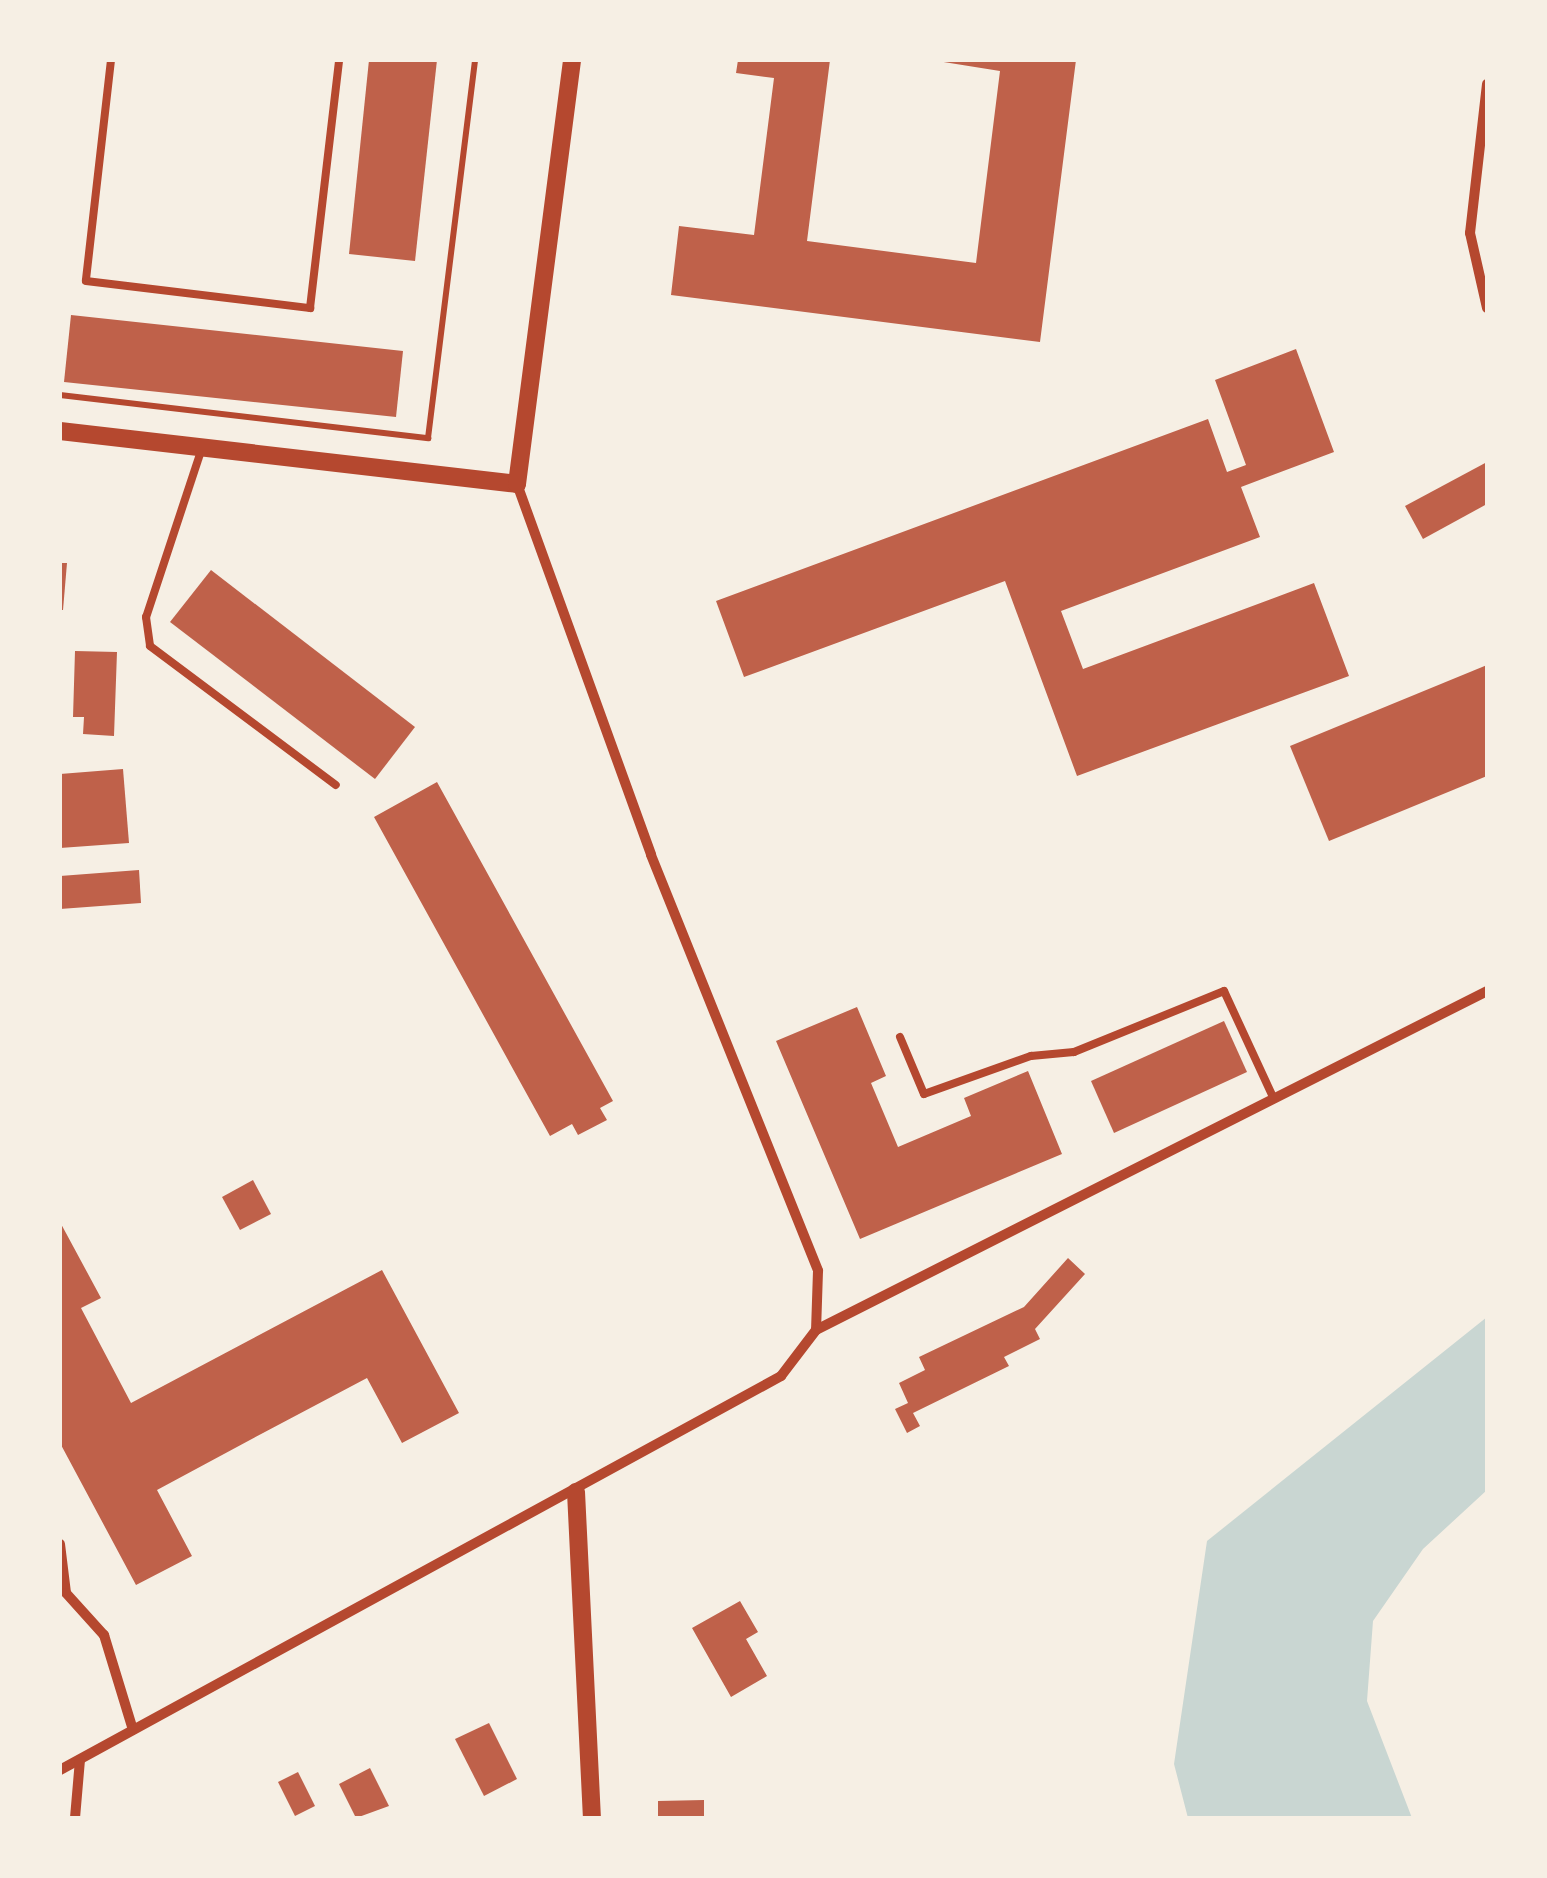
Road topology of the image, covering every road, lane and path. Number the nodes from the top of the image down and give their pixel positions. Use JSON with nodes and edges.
{"nodes":[{"id":1,"x":111,"y":60,"type":"edge"},
{"id":2,"x":339,"y":60,"type":"edge"},
{"id":3,"x":475,"y":60,"type":"edge"},
{"id":4,"x":572,"y":60,"type":"edge"},
{"id":5,"x":1487,"y":84,"type":"edge"},
{"id":6,"x":1487,"y":308,"type":"edge"},
{"id":7,"x":60,"y":395,"type":"edge"},
{"id":8,"x":60,"y":431,"type":"edge"},
{"id":9,"x":202,"y":446,"type":"junction"},
{"id":10,"x":517,"y":484,"type":"junction"},
{"id":11,"x":336,"y":785,"type":"dead end"},
{"id":12,"x":1487,"y":991,"type":"edge"},
{"id":13,"x":900,"y":1036,"type":"dead end"},
{"id":14,"x":1274,"y":1099,"type":"junction"},
{"id":15,"x":816,"y":1330,"type":"junction"},
{"id":16,"x":576,"y":1492,"type":"junction"},
{"id":17,"x":60,"y":1544,"type":"edge"},
{"id":18,"x":133,"y":1730,"type":"junction"},
{"id":19,"x":80,"y":1760,"type":"junction"},
{"id":20,"x":60,"y":1770,"type":"edge"},
{"id":21,"x":75,"y":1818,"type":"edge"},
{"id":22,"x":592,"y":1818,"type":"edge"}],
"edges":[{"from":1,"to":2,"type":"lane"},
{"from":3,"to":7,"type":"path"},
{"from":4,"to":10,"type":"street"},
{"from":5,"to":6,"type":"street"},
{"from":8,"to":9,"type":"street"},
{"from":9,"to":10,"type":"street"},
{"from":9,"to":11,"type":"lane"},
{"from":10,"to":15,"type":"street"},
{"from":12,"to":14,"type":"street"},
{"from":13,"to":14,"type":"lane"},
{"from":14,"to":15,"type":"street"},
{"from":15,"to":16,"type":"street"},
{"from":16,"to":18,"type":"street"},
{"from":16,"to":22,"type":"street"},
{"from":17,"to":18,"type":"street"},
{"from":18,"to":19,"type":"street"},
{"from":19,"to":20,"type":"street"},
{"from":19,"to":21,"type":"street"}]}
